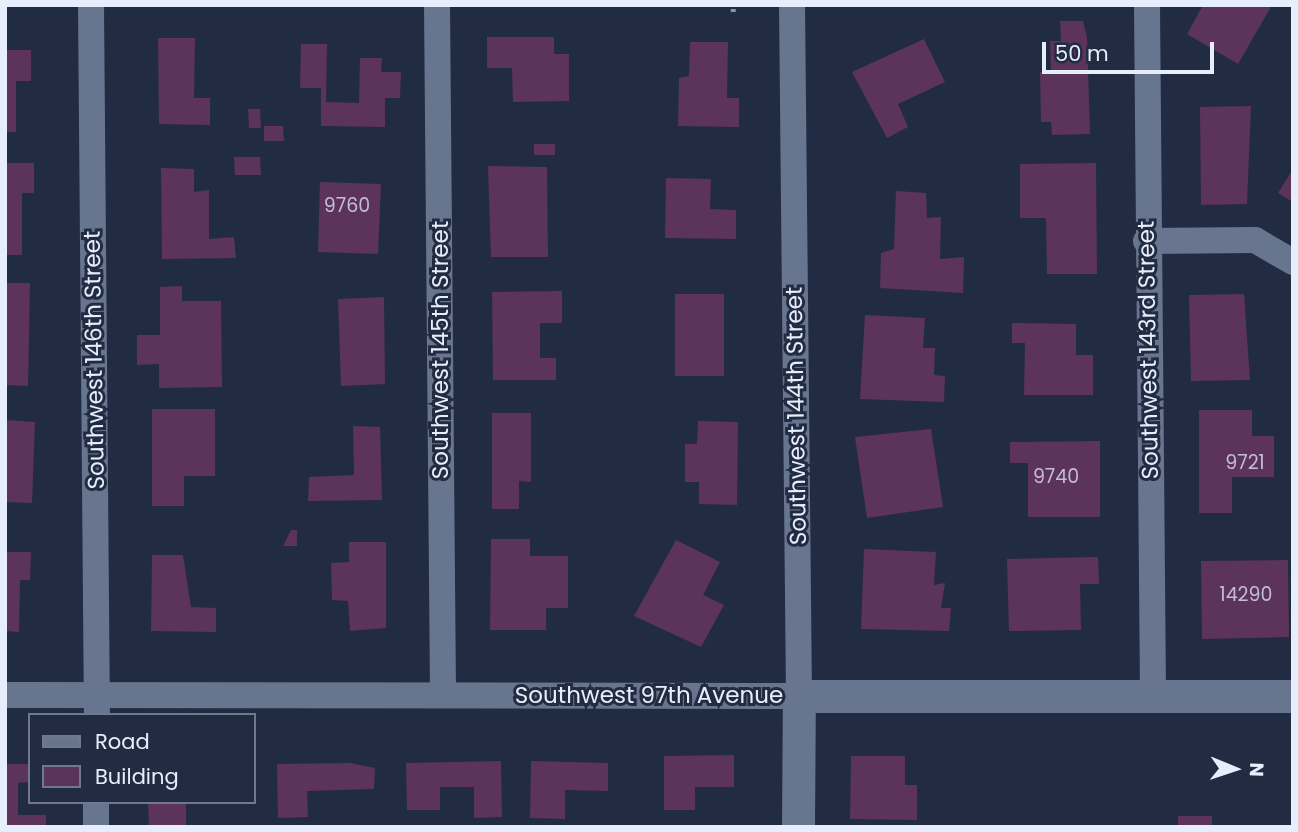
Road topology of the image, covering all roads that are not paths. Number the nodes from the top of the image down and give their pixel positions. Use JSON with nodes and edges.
{"nodes":[{"id":1,"x":91,"y":5,"type":"edge"},
{"id":2,"x":437,"y":5,"type":"edge"},
{"id":3,"x":792,"y":5,"type":"edge"},
{"id":4,"x":1147,"y":5,"type":"edge"},
{"id":5,"x":1146,"y":241,"type":"junction"},
{"id":6,"x":1293,"y":261,"type":"edge"},
{"id":7,"x":443,"y":694,"type":"junction"},
{"id":8,"x":5,"y":695,"type":"edge"},
{"id":9,"x":1153,"y":695,"type":"junction"},
{"id":10,"x":799,"y":696,"type":"junction"},
{"id":11,"x":1293,"y":696,"type":"edge"},
{"id":12,"x":97,"y":704,"type":"edge"},
{"id":13,"x":96,"y":804,"type":"edge"},
{"id":14,"x":96,"y":827,"type":"edge"},
{"id":15,"x":798,"y":827,"type":"edge"}],
"edges":[{"from":1,"to":12,"type":"street","name":"Southwest 146th Street"},
{"from":2,"to":7,"type":"street","name":"Southwest 145th Street"},
{"from":3,"to":10,"type":"street","name":"Southwest 144th Street"},
{"from":4,"to":5,"type":"street","name":"Southwest 143rd Street"},
{"from":5,"to":6,"type":"street"},
{"from":5,"to":9,"type":"street","name":"Southwest 143rd Street"},
{"from":7,"to":10,"type":"street","name":"Southwest 97th Avenue"},
{"from":7,"to":12,"type":"street","name":"Southwest 97th Avenue"},
{"from":8,"to":12,"type":"street","name":"Southwest 97th Avenue"},
{"from":9,"to":10,"type":"street","name":"Southwest 97th Avenue"},
{"from":9,"to":11,"type":"street","name":"Southwest 97th Avenue"},
{"from":10,"to":15,"type":"street","name":"Southwest 144th Street"},
{"from":13,"to":14,"type":"street"}]}
